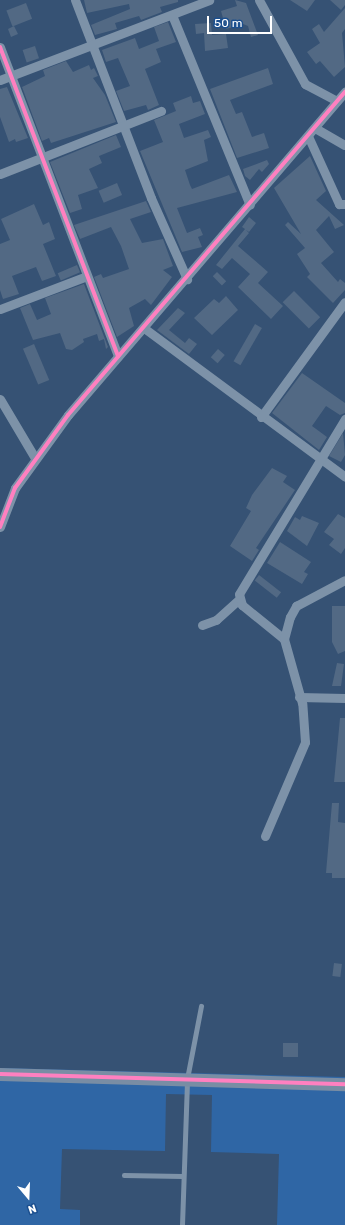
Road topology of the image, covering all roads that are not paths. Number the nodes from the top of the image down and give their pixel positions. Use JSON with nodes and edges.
{"nodes":[{"id":1,"x":75,"y":0,"type":"edge"},
{"id":2,"x":209,"y":0,"type":"edge"},
{"id":3,"x":259,"y":0,"type":"edge"},
{"id":4,"x":172,"y":15,"type":"junction"},
{"id":5,"x":90,"y":43,"type":"junction"},
{"id":6,"x":0,"y":47,"type":"edge"},
{"id":7,"x":10,"y":77,"type":"junction"},
{"id":8,"x":0,"y":80,"type":"edge"},
{"id":9,"x":345,"y":92,"type":"edge"},
{"id":10,"x":337,"y":101,"type":"junction"},
{"id":11,"x":161,"y":111,"type":"dead end"},
{"id":12,"x":124,"y":125,"type":"junction"},
{"id":13,"x":315,"y":128,"type":"junction"},
{"id":14,"x":308,"y":136,"type":"junction"},
{"id":15,"x":345,"y":145,"type":"edge"},
{"id":16,"x":42,"y":158,"type":"junction"},
{"id":17,"x":0,"y":174,"type":"edge"},
{"id":18,"x":345,"y":204,"type":"edge"},
{"id":19,"x":250,"y":205,"type":"junction"},
{"id":20,"x":87,"y":276,"type":"junction"},
{"id":21,"x":187,"y":279,"type":"junction"},
{"id":22,"x":345,"y":302,"type":"edge"},
{"id":23,"x":0,"y":309,"type":"edge"},
{"id":24,"x":144,"y":328,"type":"junction"},
{"id":25,"x":118,"y":356,"type":"junction"},
{"id":26,"x":0,"y":399,"type":"edge"},
{"id":27,"x":261,"y":417,"type":"junction"},
{"id":28,"x":345,"y":419,"type":"edge"},
{"id":29,"x":35,"y":458,"type":"junction"},
{"id":30,"x":319,"y":458,"type":"junction"},
{"id":31,"x":345,"y":477,"type":"edge"},
{"id":32,"x":0,"y":527,"type":"edge"},
{"id":33,"x":345,"y":580,"type":"edge"},
{"id":34,"x":239,"y":599,"type":"junction"},
{"id":35,"x":202,"y":625,"type":"dead end"},
{"id":36,"x":284,"y":639,"type":"junction"},
{"id":37,"x":299,"y":697,"type":"junction"},
{"id":38,"x":345,"y":698,"type":"edge"},
{"id":39,"x":265,"y":836,"type":"dead end"},
{"id":40,"x":201,"y":1006,"type":"dead end"},
{"id":41,"x":0,"y":1074,"type":"edge"},
{"id":42,"x":187,"y":1079,"type":"junction"},
{"id":43,"x":345,"y":1084,"type":"edge"},
{"id":44,"x":124,"y":1175,"type":"dead end"},
{"id":45,"x":182,"y":1176,"type":"junction"},
{"id":46,"x":182,"y":1225,"type":"edge"}],
"edges":[{"from":1,"to":5,"type":"street"},
{"from":2,"to":4,"type":"street"},
{"from":3,"to":10,"type":"street"},
{"from":4,"to":5,"type":"street"},
{"from":4,"to":19,"type":"street"},
{"from":5,"to":7,"type":"street"},
{"from":5,"to":12,"type":"street"},
{"from":6,"to":7,"type":"street"},
{"from":7,"to":8,"type":"street"},
{"from":7,"to":16,"type":"street"},
{"from":9,"to":10,"type":"street"},
{"from":10,"to":13,"type":"street"},
{"from":11,"to":12,"type":"street"},
{"from":12,"to":16,"type":"street"},
{"from":12,"to":21,"type":"street"},
{"from":13,"to":14,"type":"street"},
{"from":13,"to":15,"type":"street"},
{"from":14,"to":18,"type":"street"},
{"from":14,"to":19,"type":"street"},
{"from":16,"to":17,"type":"street"},
{"from":16,"to":20,"type":"street"},
{"from":19,"to":21,"type":"street"},
{"from":20,"to":23,"type":"street"},
{"from":20,"to":25,"type":"street"},
{"from":21,"to":24,"type":"street"},
{"from":22,"to":27,"type":"street"},
{"from":24,"to":25,"type":"street"},
{"from":24,"to":27,"type":"street"},
{"from":25,"to":29,"type":"street"},
{"from":26,"to":29,"type":"street"},
{"from":27,"to":30,"type":"street"},
{"from":28,"to":30,"type":"street"},
{"from":29,"to":32,"type":"street"},
{"from":30,"to":31,"type":"street"},
{"from":30,"to":34,"type":"street"},
{"from":33,"to":36,"type":"street"},
{"from":34,"to":35,"type":"street"},
{"from":34,"to":36,"type":"street"},
{"from":36,"to":37,"type":"street"},
{"from":37,"to":38,"type":"street"},
{"from":37,"to":39,"type":"street"},
{"from":40,"to":42,"type":"lane"},
{"from":41,"to":42,"type":"street"},
{"from":42,"to":43,"type":"street"},
{"from":42,"to":45,"type":"lane"},
{"from":44,"to":45,"type":"lane"},
{"from":45,"to":46,"type":"lane"}]}
